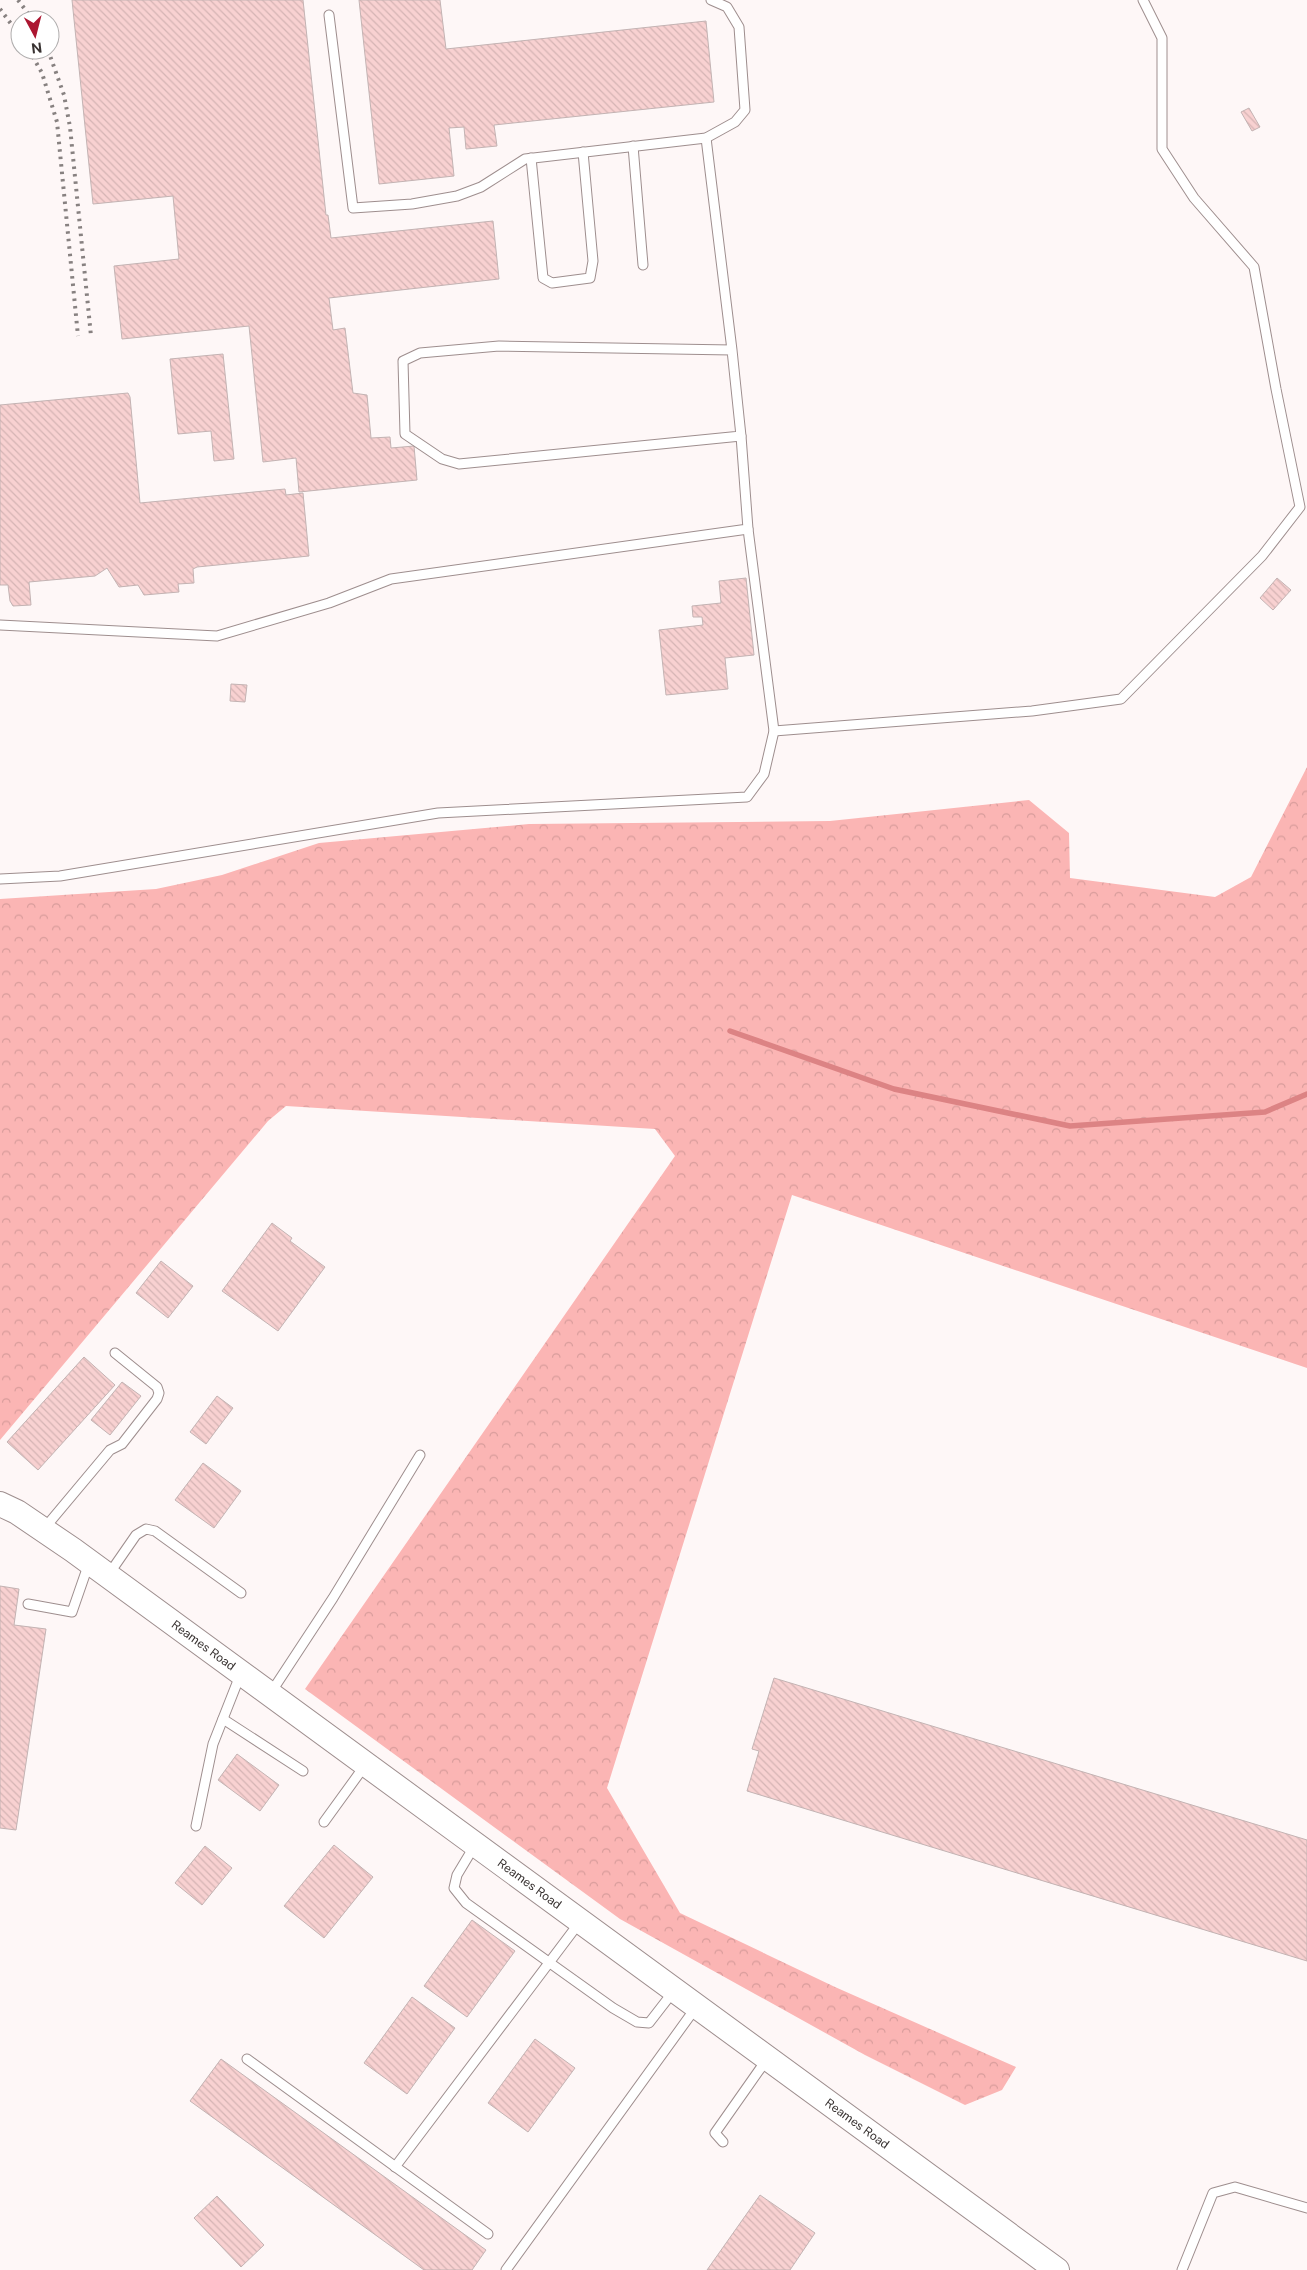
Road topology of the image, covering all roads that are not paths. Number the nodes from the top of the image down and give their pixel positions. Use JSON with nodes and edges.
{"nodes":[{"id":1,"x":711,"y":0,"type":"edge"},
{"id":2,"x":1143,"y":0,"type":"edge"},
{"id":3,"x":329,"y":15,"type":"dead end"},
{"id":4,"x":706,"y":138,"type":"junction"},
{"id":5,"x":633,"y":146,"type":"junction"},
{"id":6,"x":582,"y":152,"type":"junction"},
{"id":7,"x":531,"y":158,"type":"junction"},
{"id":8,"x":643,"y":265,"type":"dead end"},
{"id":9,"x":732,"y":350,"type":"junction"},
{"id":10,"x":741,"y":436,"type":"junction"},
{"id":11,"x":748,"y":529,"type":"junction"},
{"id":12,"x":0,"y":625,"type":"edge"},
{"id":13,"x":774,"y":731,"type":"junction"},
{"id":14,"x":0,"y":879,"type":"edge"},
{"id":15,"x":115,"y":1353,"type":"dead end"},
{"id":16,"x":420,"y":1455,"type":"dead end"},
{"id":17,"x":0,"y":1504,"type":"edge"},
{"id":18,"x":43,"y":1530,"type":"junction"},
{"id":19,"x":98,"y":1569,"type":"junction"},
{"id":20,"x":241,"y":1593,"type":"dead end"},
{"id":21,"x":28,"y":1604,"type":"dead end"},
{"id":22,"x":241,"y":1673,"type":"junction"},
{"id":23,"x":270,"y":1694,"type":"junction"},
{"id":24,"x":223,"y":1719,"type":"junction"},
{"id":25,"x":366,"y":1764,"type":"junction"},
{"id":26,"x":303,"y":1771,"type":"dead end"},
{"id":27,"x":324,"y":1822,"type":"dead end"},
{"id":28,"x":196,"y":1826,"type":"dead end"},
{"id":29,"x":476,"y":1844,"type":"junction"},
{"id":30,"x":581,"y":1920,"type":"junction"},
{"id":31,"x":549,"y":1962,"type":"junction"},
{"id":32,"x":675,"y":1990,"type":"junction"},
{"id":33,"x":697,"y":2006,"type":"junction"},
{"id":34,"x":768,"y":2058,"type":"junction"},
{"id":35,"x":247,"y":2059,"type":"dead end"},
{"id":36,"x":723,"y":2142,"type":"dead end"},
{"id":37,"x":395,"y":2167,"type":"junction"},
{"id":38,"x":1307,"y":2208,"type":"edge"},
{"id":39,"x":488,"y":2234,"type":"dead end"},
{"id":40,"x":506,"y":2270,"type":"edge"},
{"id":41,"x":1057,"y":2270,"type":"edge"},
{"id":42,"x":1182,"y":2270,"type":"edge"}],
"edges":[{"from":1,"to":4,"type":"lane"},
{"from":2,"to":13,"type":"lane"},
{"from":3,"to":7,"type":"lane"},
{"from":4,"to":5,"type":"lane"},
{"from":4,"to":9,"type":"lane"},
{"from":5,"to":6,"type":"lane"},
{"from":5,"to":8,"type":"lane"},
{"from":6,"to":7,"type":"lane"},
{"from":6,"to":7,"type":"lane"},
{"from":9,"to":10,"type":"lane"},
{"from":9,"to":10,"type":"lane"},
{"from":10,"to":11,"type":"lane"},
{"from":11,"to":12,"type":"lane"},
{"from":11,"to":13,"type":"lane"},
{"from":13,"to":14,"type":"lane"},
{"from":15,"to":18,"type":"lane"},
{"from":16,"to":23,"type":"lane"},
{"from":17,"to":18,"type":"main road","name":"Reames Road"},
{"from":18,"to":19,"type":"main road","name":"Reames Road"},
{"from":19,"to":20,"type":"lane"},
{"from":19,"to":21,"type":"lane"},
{"from":19,"to":22,"type":"main road","name":"Reames Road"},
{"from":22,"to":23,"type":"main road","name":"Reames Road"},
{"from":22,"to":24,"type":"lane"},
{"from":23,"to":25,"type":"main road","name":"Reames Road"},
{"from":24,"to":26,"type":"lane"},
{"from":24,"to":28,"type":"lane"},
{"from":25,"to":27,"type":"lane"},
{"from":25,"to":29,"type":"main road","name":"Reames Road"},
{"from":29,"to":30,"type":"main road","name":"Reames Road"},
{"from":29,"to":31,"type":"lane"},
{"from":30,"to":31,"type":"lane"},
{"from":30,"to":32,"type":"main road","name":"Reames Road"},
{"from":31,"to":32,"type":"lane"},
{"from":31,"to":37,"type":"lane"},
{"from":32,"to":33,"type":"main road","name":"Reames Road"},
{"from":33,"to":34,"type":"main road","name":"Reames Road"},
{"from":33,"to":40,"type":"lane"},
{"from":34,"to":36,"type":"lane"},
{"from":34,"to":41,"type":"main road","name":"Reames Road"},
{"from":35,"to":37,"type":"lane"},
{"from":37,"to":39,"type":"lane"},
{"from":38,"to":42,"type":"lane"}]}
